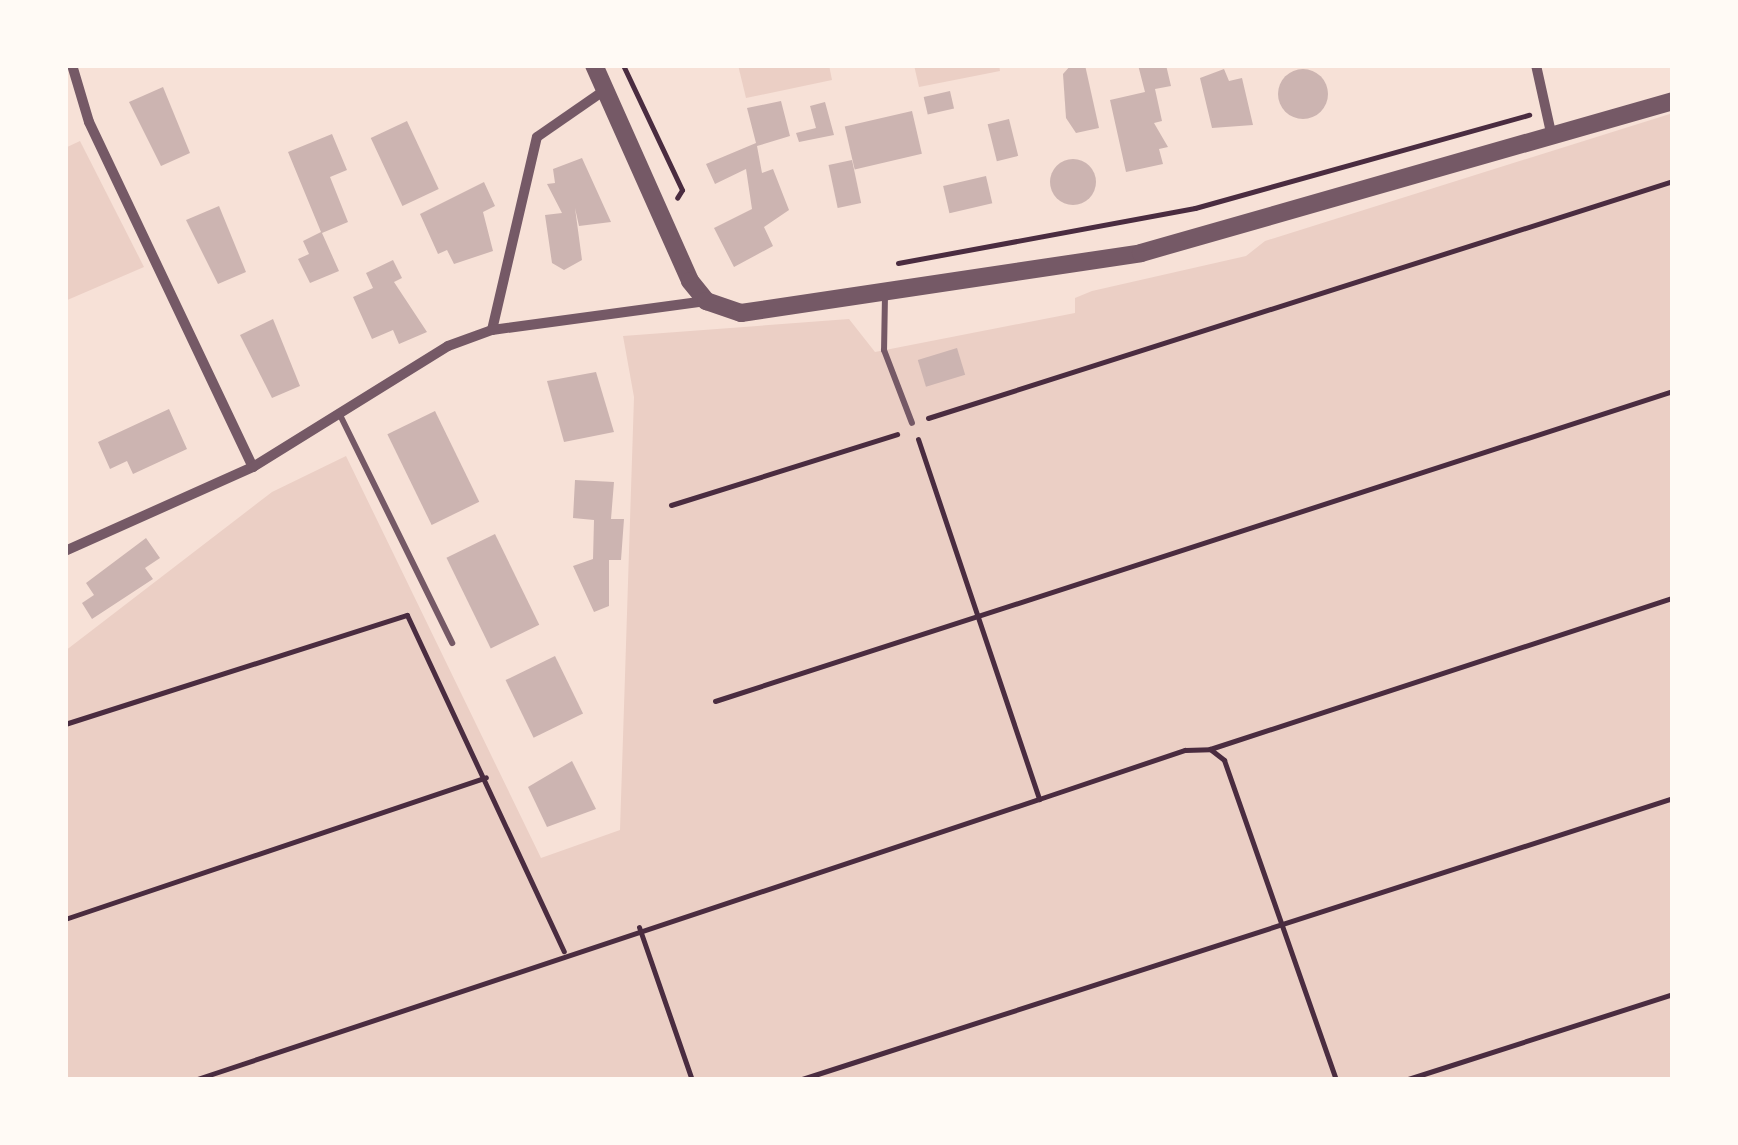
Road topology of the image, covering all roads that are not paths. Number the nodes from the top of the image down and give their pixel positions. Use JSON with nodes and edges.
{"nodes":[{"id":1,"x":72,"y":65,"type":"edge"},
{"id":2,"x":594,"y":65,"type":"edge"},
{"id":3,"x":1536,"y":65,"type":"edge"},
{"id":4,"x":605,"y":90,"type":"junction"},
{"id":5,"x":1673,"y":101,"type":"edge"},
{"id":6,"x":1553,"y":141,"type":"junction"},
{"id":7,"x":885,"y":295,"type":"junction"},
{"id":8,"x":706,"y":301,"type":"junction"},
{"id":9,"x":492,"y":330,"type":"junction"},
{"id":10,"x":341,"y":416,"type":"junction"},
{"id":11,"x":912,"y":423,"type":"road end"},
{"id":12,"x":253,"y":467,"type":"junction"},
{"id":13,"x":65,"y":550,"type":"edge"},
{"id":14,"x":452,"y":643,"type":"dead end"}],
"edges":[{"from":1,"to":12,"type":"street"},
{"from":2,"to":4,"type":"street"},
{"from":3,"to":6,"type":"street"},
{"from":4,"to":8,"type":"street"},
{"from":4,"to":9,"type":"street"},
{"from":5,"to":6,"type":"street"},
{"from":6,"to":7,"type":"street"},
{"from":7,"to":8,"type":"street"},
{"from":7,"to":11,"type":"lane"},
{"from":8,"to":9,"type":"street"},
{"from":9,"to":10,"type":"street"},
{"from":10,"to":12,"type":"street"},
{"from":10,"to":14,"type":"lane"},
{"from":12,"to":13,"type":"street"}]}
